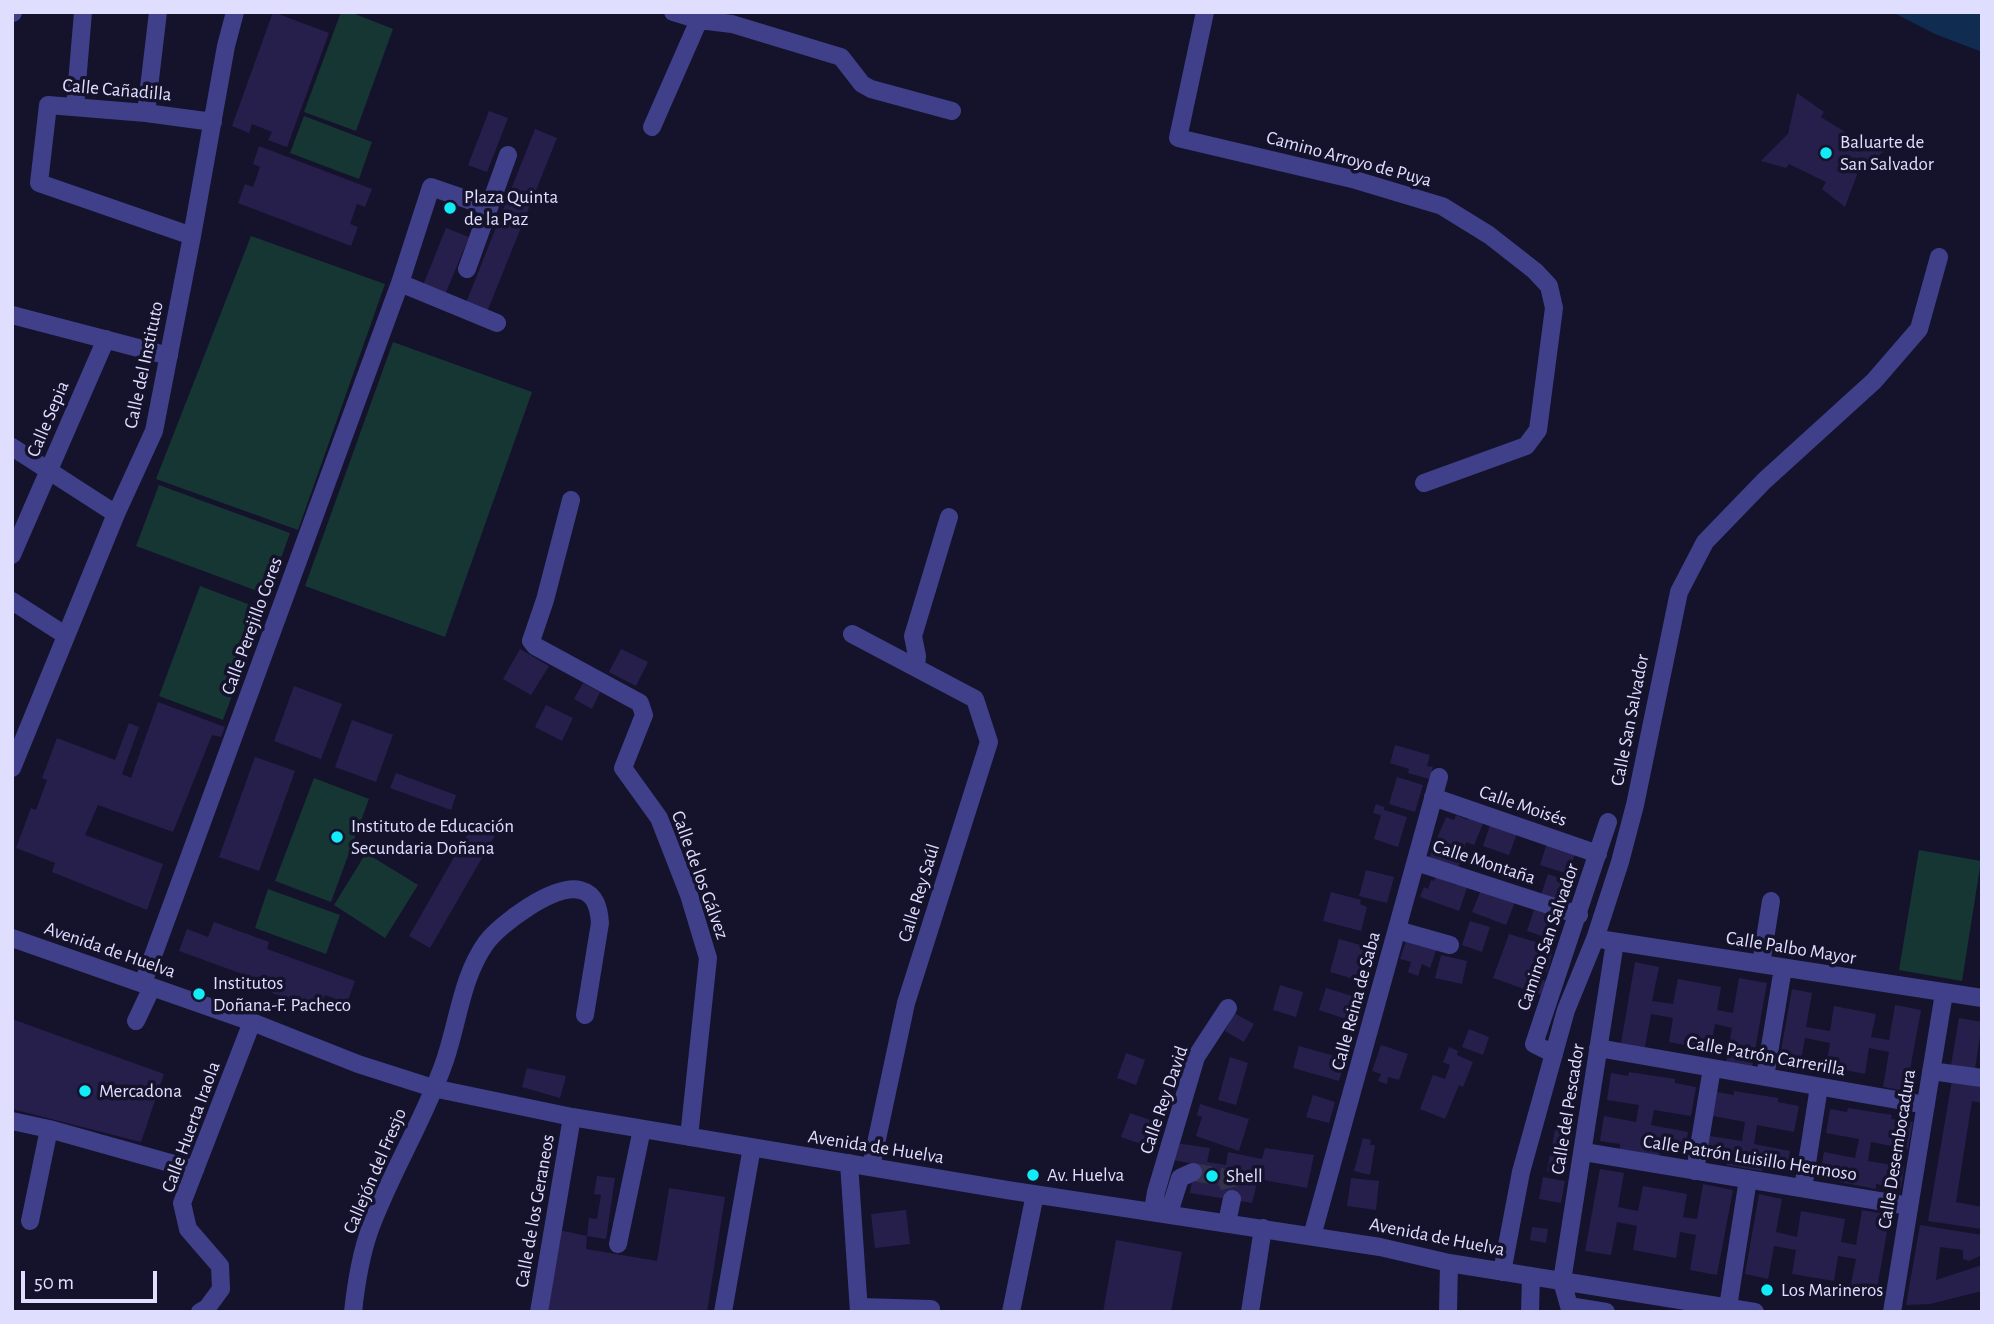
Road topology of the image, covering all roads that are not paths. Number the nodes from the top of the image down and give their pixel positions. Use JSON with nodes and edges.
{"nodes":[{"id":1,"x":83,"y":12,"type":"edge"},
{"id":2,"x":158,"y":12,"type":"edge"},
{"id":3,"x":235,"y":12,"type":"edge"},
{"id":4,"x":673,"y":12,"type":"edge"},
{"id":5,"x":1205,"y":12,"type":"edge"},
{"id":6,"x":733,"y":18,"type":"edge"},
{"id":7,"x":699,"y":20,"type":"junction"},
{"id":8,"x":75,"y":107,"type":"junction"},
{"id":9,"x":952,"y":111,"type":"dead end"},
{"id":10,"x":146,"y":113,"type":"junction"},
{"id":11,"x":213,"y":122,"type":"junction"},
{"id":12,"x":652,"y":127,"type":"dead end"},
{"id":13,"x":508,"y":155,"type":"dead end"},
{"id":14,"x":489,"y":207,"type":"junction"},
{"id":15,"x":192,"y":236,"type":"junction"},
{"id":16,"x":1939,"y":257,"type":"dead end"},
{"id":17,"x":467,"y":269,"type":"dead end"},
{"id":18,"x":400,"y":283,"type":"junction"},
{"id":19,"x":12,"y":315,"type":"edge"},
{"id":20,"x":497,"y":323,"type":"dead end"},
{"id":21,"x":106,"y":340,"type":"junction"},
{"id":22,"x":169,"y":356,"type":"junction"},
{"id":23,"x":12,"y":447,"type":"edge"},
{"id":24,"x":49,"y":471,"type":"junction"},
{"id":25,"x":1424,"y":483,"type":"dead end"},
{"id":26,"x":571,"y":500,"type":"dead end"},
{"id":27,"x":116,"y":514,"type":"junction"},
{"id":28,"x":949,"y":517,"type":"dead end"},
{"id":29,"x":12,"y":555,"type":"edge"},
{"id":30,"x":12,"y":601,"type":"edge"},
{"id":31,"x":852,"y":634,"type":"dead end"},
{"id":32,"x":65,"y":635,"type":"junction"},
{"id":33,"x":916,"y":667,"type":"junction"},
{"id":34,"x":16,"y":749,"type":"edge"},
{"id":35,"x":12,"y":768,"type":"edge"},
{"id":36,"x":1439,"y":776,"type":"dead end"},
{"id":37,"x":1433,"y":797,"type":"junction"},
{"id":38,"x":1608,"y":822,"type":"dead end"},
{"id":39,"x":1598,"y":854,"type":"junction"},
{"id":40,"x":1416,"y":862,"type":"junction"},
{"id":41,"x":1772,"y":901,"type":"dead end"},
{"id":42,"x":1578,"y":915,"type":"junction"},
{"id":43,"x":1397,"y":930,"type":"junction"},
{"id":44,"x":12,"y":938,"type":"edge"},
{"id":45,"x":1595,"y":939,"type":"junction"},
{"id":46,"x":1615,"y":942,"type":"junction"},
{"id":47,"x":1450,"y":945,"type":"dead end"},
{"id":48,"x":1761,"y":964,"type":"junction"},
{"id":49,"x":1783,"y":968,"type":"junction"},
{"id":50,"x":147,"y":985,"type":"junction"},
{"id":51,"x":1944,"y":993,"type":"junction"},
{"id":52,"x":1982,"y":998,"type":"edge"},
{"id":53,"x":1228,"y":1008,"type":"dead end"},
{"id":54,"x":585,"y":1015,"type":"dead end"},
{"id":55,"x":136,"y":1021,"type":"dead end"},
{"id":56,"x":252,"y":1022,"type":"junction"},
{"id":57,"x":1598,"y":1048,"type":"junction"},
{"id":58,"x":1554,"y":1054,"type":"junction"},
{"id":59,"x":1712,"y":1068,"type":"junction"},
{"id":60,"x":1931,"y":1071,"type":"junction"},
{"id":61,"x":1765,"y":1077,"type":"junction"},
{"id":62,"x":1982,"y":1078,"type":"edge"},
{"id":63,"x":1819,"y":1087,"type":"junction"},
{"id":64,"x":433,"y":1088,"type":"junction"},
{"id":65,"x":1926,"y":1105,"type":"junction"},
{"id":66,"x":572,"y":1118,"type":"junction"},
{"id":67,"x":12,"y":1121,"type":"edge"},
{"id":68,"x":49,"y":1129,"type":"junction"},
{"id":69,"x":642,"y":1129,"type":"junction"},
{"id":70,"x":689,"y":1137,"type":"junction"},
{"id":71,"x":752,"y":1147,"type":"junction"},
{"id":72,"x":1584,"y":1152,"type":"junction"},
{"id":73,"x":849,"y":1163,"type":"junction"},
{"id":74,"x":871,"y":1167,"type":"junction"},
{"id":75,"x":195,"y":1170,"type":"junction"},
{"id":76,"x":1695,"y":1171,"type":"junction"},
{"id":77,"x":1193,"y":1172,"type":"dead end"},
{"id":78,"x":1748,"y":1180,"type":"junction"},
{"id":79,"x":1803,"y":1188,"type":"junction"},
{"id":80,"x":1035,"y":1194,"type":"junction"},
{"id":81,"x":1232,"y":1199,"type":"dead end"},
{"id":82,"x":1909,"y":1206,"type":"junction"},
{"id":83,"x":1161,"y":1212,"type":"junction"},
{"id":84,"x":30,"y":1221,"type":"dead end"},
{"id":85,"x":1227,"y":1222,"type":"junction"},
{"id":86,"x":1262,"y":1228,"type":"junction"},
{"id":87,"x":1312,"y":1236,"type":"junction"},
{"id":88,"x":618,"y":1244,"type":"dead end"},
{"id":89,"x":1448,"y":1263,"type":"junction"},
{"id":90,"x":1502,"y":1272,"type":"junction"},
{"id":91,"x":1531,"y":1276,"type":"junction"},
{"id":92,"x":1562,"y":1281,"type":"junction"},
{"id":93,"x":1653,"y":1304,"type":"edge"},
{"id":94,"x":1728,"y":1307,"type":"junction"},
{"id":95,"x":931,"y":1309,"type":"dead end"},
{"id":96,"x":859,"y":1310,"type":"edge"},
{"id":97,"x":201,"y":1312,"type":"edge"},
{"id":98,"x":353,"y":1312,"type":"edge"},
{"id":99,"x":539,"y":1312,"type":"edge"},
{"id":100,"x":723,"y":1312,"type":"edge"},
{"id":101,"x":1011,"y":1312,"type":"edge"},
{"id":102,"x":1250,"y":1312,"type":"edge"},
{"id":103,"x":1448,"y":1312,"type":"edge"},
{"id":104,"x":1530,"y":1312,"type":"edge"},
{"id":105,"x":1606,"y":1312,"type":"edge"},
{"id":106,"x":1755,"y":1312,"type":"edge"},
{"id":107,"x":1892,"y":1312,"type":"edge"}],
"edges":[{"from":1,"to":8,"type":"street"},
{"from":2,"to":10,"type":"street"},
{"from":3,"to":11,"type":"street","name":"Calle del Instituto"},
{"from":4,"to":7,"type":"street"},
{"from":5,"to":25,"type":"street","name":"Camino Arroyo de Puya"},
{"from":6,"to":7,"type":"street"},
{"from":6,"to":9,"type":"street"},
{"from":7,"to":12,"type":"street"},
{"from":8,"to":10,"type":"street","name":"Calle Cañadilla"},
{"from":8,"to":15,"type":"street","name":"Calle Cañadilla"},
{"from":10,"to":11,"type":"street","name":"Calle Cañadilla"},
{"from":11,"to":15,"type":"street","name":"Calle del Instituto"},
{"from":13,"to":14,"type":"street"},
{"from":14,"to":17,"type":"street"},
{"from":14,"to":18,"type":"street"},
{"from":15,"to":22,"type":"street","name":"Calle del Instituto"},
{"from":16,"to":45,"type":"street","name":"Calle San Salvador"},
{"from":18,"to":20,"type":"street"},
{"from":18,"to":50,"type":"street","name":"Calle Perejillo Cores"},
{"from":19,"to":21,"type":"street"},
{"from":21,"to":22,"type":"street"},
{"from":21,"to":24,"type":"street","name":"Calle Sepia"},
{"from":22,"to":27,"type":"street","name":"Calle del Instituto"},
{"from":23,"to":24,"type":"street"},
{"from":24,"to":27,"type":"street"},
{"from":24,"to":29,"type":"street","name":"Calle Sepia"},
{"from":26,"to":70,"type":"street","name":"Calle de los Gálvez"},
{"from":27,"to":32,"type":"street","name":"Calle del Instituto"},
{"from":28,"to":33,"type":"street"},
{"from":30,"to":32,"type":"street"},
{"from":31,"to":33,"type":"street","name":"Calle Rey Saúl"},
{"from":32,"to":34,"type":"street","name":"Calle del Instituto"},
{"from":33,"to":74,"type":"street","name":"Calle Rey Saúl"},
{"from":34,"to":35,"type":"street","name":"Calle del Instituto"},
{"from":36,"to":37,"type":"street","name":"Calle Reina de Saba"},
{"from":37,"to":39,"type":"street","name":"Calle Moisés"},
{"from":37,"to":40,"type":"street","name":"Calle Reina de Saba"},
{"from":38,"to":39,"type":"street","name":"Camino San Salvador"},
{"from":39,"to":42,"type":"street","name":"Camino San Salvador"},
{"from":40,"to":42,"type":"street","name":"Calle Montaña"},
{"from":40,"to":43,"type":"street","name":"Calle Reina de Saba"},
{"from":41,"to":48,"type":"street"},
{"from":42,"to":58,"type":"street","name":"Camino San Salvador"},
{"from":43,"to":47,"type":"street"},
{"from":43,"to":87,"type":"street","name":"Calle Reina de Saba"},
{"from":44,"to":50,"type":"street","name":"Avenida de Huelva"},
{"from":45,"to":46,"type":"street","name":"Calle Palbo Mayor"},
{"from":45,"to":58,"type":"street","name":"Calle San Salvador"},
{"from":46,"to":48,"type":"street","name":"Calle Palbo Mayor"},
{"from":46,"to":57,"type":"street","name":"Calle del Pescador"},
{"from":48,"to":49,"type":"street","name":"Calle Palbo Mayor"},
{"from":49,"to":51,"type":"street","name":"Calle Palbo Mayor"},
{"from":49,"to":61,"type":"street"},
{"from":50,"to":55,"type":"street","name":"Calle Perejillo Cores"},
{"from":50,"to":56,"type":"street","name":"Avenida de Huelva"},
{"from":51,"to":52,"type":"street","name":"Calle Palbo Mayor"},
{"from":51,"to":60,"type":"street","name":"Calle Desembocadura"},
{"from":53,"to":83,"type":"street","name":"Calle Rey David"},
{"from":54,"to":64,"type":"street","name":"Callejón del Fresjo"},
{"from":56,"to":64,"type":"street","name":"Avenida de Huelva"},
{"from":56,"to":75,"type":"street","name":"Calle Huerta Iraola"},
{"from":57,"to":59,"type":"street","name":"Calle Patrón Carrerilla"},
{"from":57,"to":72,"type":"street","name":"Calle del Pescador"},
{"from":58,"to":90,"type":"street","name":"Calle San Salvador"},
{"from":59,"to":61,"type":"street","name":"Calle Patrón Carrerilla"},
{"from":59,"to":76,"type":"street"},
{"from":60,"to":62,"type":"street"},
{"from":60,"to":65,"type":"street","name":"Calle Desembocadura"},
{"from":61,"to":63,"type":"street","name":"Calle Patrón Carrerilla"},
{"from":63,"to":65,"type":"street","name":"Calle Patrón Carrerilla"},
{"from":63,"to":79,"type":"street"},
{"from":64,"to":66,"type":"street","name":"Avenida de Huelva"},
{"from":64,"to":98,"type":"street","name":"Callejón del Fresjo"},
{"from":65,"to":82,"type":"street","name":"Calle Desembocadura"},
{"from":66,"to":69,"type":"street","name":"Avenida de Huelva"},
{"from":66,"to":99,"type":"street","name":"Calle de los Geraneos"},
{"from":67,"to":68,"type":"street"},
{"from":68,"to":75,"type":"street"},
{"from":68,"to":84,"type":"street"},
{"from":69,"to":70,"type":"street","name":"Avenida de Huelva"},
{"from":69,"to":88,"type":"street"},
{"from":70,"to":71,"type":"street","name":"Avenida de Huelva"},
{"from":71,"to":73,"type":"street","name":"Avenida de Huelva"},
{"from":71,"to":100,"type":"street"},
{"from":72,"to":76,"type":"street","name":"Calle Patrón Luisillo Hermoso"},
{"from":72,"to":92,"type":"street","name":"Calle del Pescador"},
{"from":73,"to":74,"type":"street","name":"Avenida de Huelva"},
{"from":73,"to":96,"type":"street"},
{"from":74,"to":80,"type":"street","name":"Avenida de Huelva"},
{"from":75,"to":97,"type":"street","name":"Calle Huerta Iraola"},
{"from":76,"to":78,"type":"street","name":"Calle Patrón Luisillo Hermoso"},
{"from":77,"to":83,"type":"street"},
{"from":78,"to":79,"type":"street","name":"Calle Patrón Luisillo Hermoso"},
{"from":78,"to":94,"type":"street"},
{"from":79,"to":82,"type":"street","name":"Calle Patrón Luisillo Hermoso"},
{"from":80,"to":83,"type":"street","name":"Avenida de Huelva"},
{"from":80,"to":101,"type":"street"},
{"from":81,"to":85,"type":"street"},
{"from":82,"to":107,"type":"street","name":"Calle Desembocadura"},
{"from":83,"to":85,"type":"street","name":"Avenida de Huelva"},
{"from":85,"to":86,"type":"street","name":"Avenida de Huelva"},
{"from":86,"to":87,"type":"street","name":"Avenida de Huelva"},
{"from":86,"to":102,"type":"street"},
{"from":87,"to":89,"type":"street","name":"Avenida de Huelva"},
{"from":89,"to":90,"type":"street","name":"Avenida de Huelva"},
{"from":89,"to":103,"type":"street"},
{"from":90,"to":91,"type":"street","name":"Avenida de Huelva"},
{"from":91,"to":92,"type":"street","name":"Avenida de Huelva"},
{"from":91,"to":104,"type":"street"},
{"from":92,"to":93,"type":"street","name":"Avenida de Huelva"},
{"from":92,"to":105,"type":"street"},
{"from":93,"to":94,"type":"street","name":"Avenida de Huelva"},
{"from":94,"to":106,"type":"street","name":"Avenida de Huelva"},
{"from":95,"to":96,"type":"street"}]}
